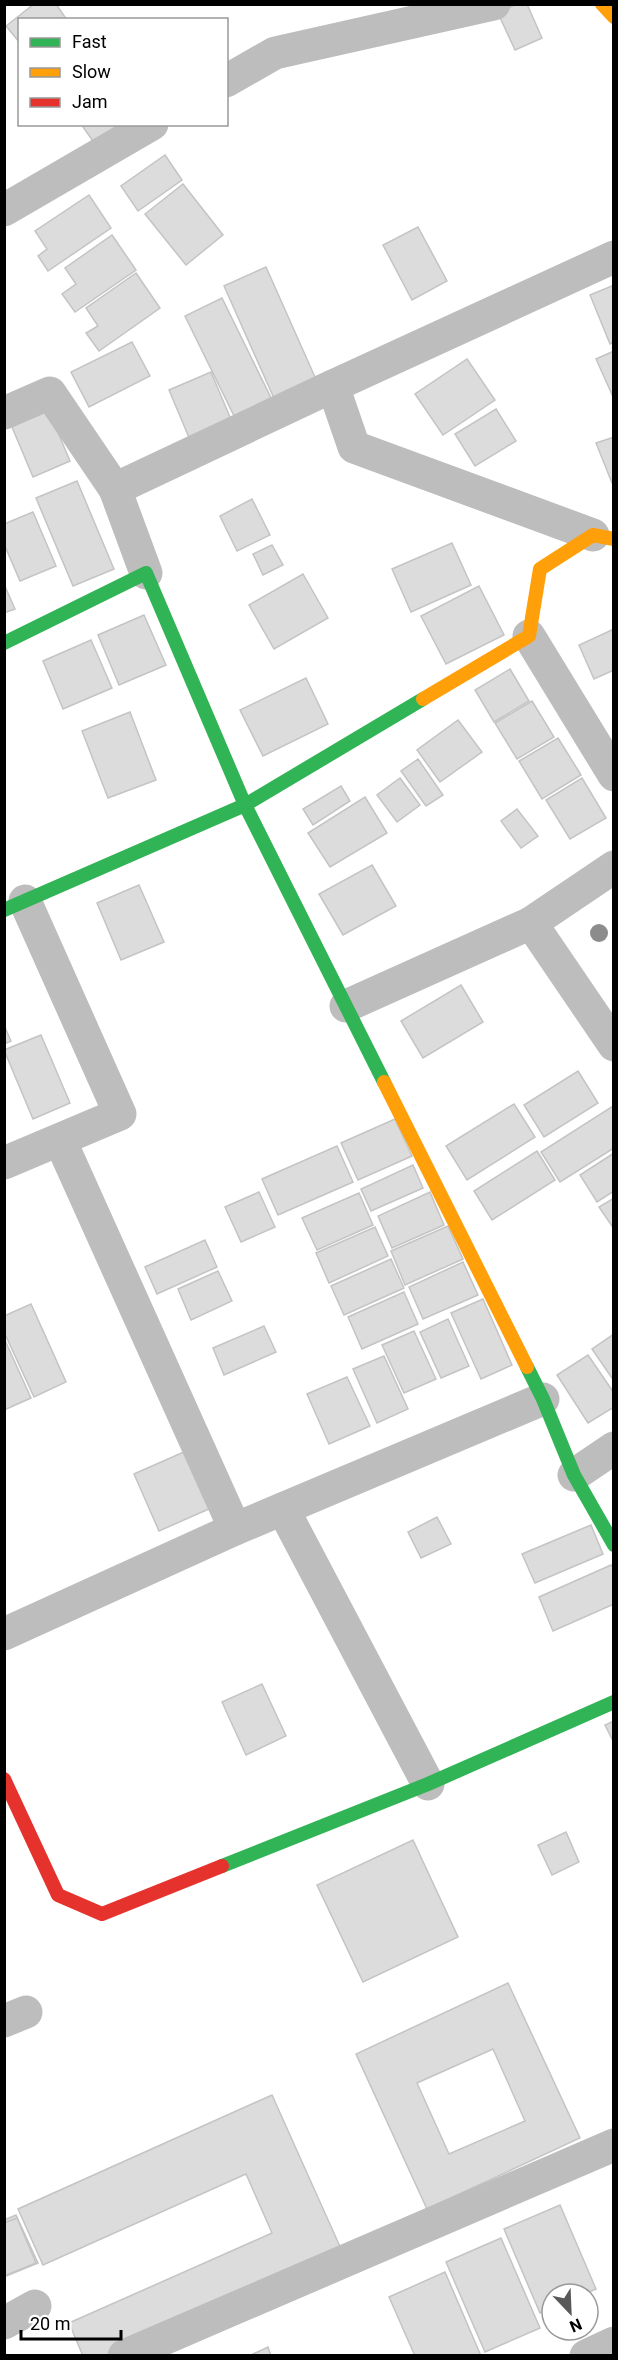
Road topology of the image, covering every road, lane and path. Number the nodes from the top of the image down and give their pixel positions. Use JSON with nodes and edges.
{"nodes":[{"id":1,"x":494,"y":4,"type":"edge"},
{"id":2,"x":602,"y":4,"type":"edge"},
{"id":3,"x":614,"y":17,"type":"edge"},
{"id":4,"x":228,"y":80,"type":"edge"},
{"id":5,"x":149,"y":126,"type":"edge"},
{"id":6,"x":4,"y":210,"type":"edge"},
{"id":7,"x":614,"y":257,"type":"edge"},
{"id":8,"x":333,"y":386,"type":"junction"},
{"id":9,"x":4,"y":413,"type":"edge"},
{"id":10,"x":116,"y":489,"type":"junction"},
{"id":11,"x":603,"y":537,"type":"edge"},
{"id":12,"x":146,"y":573,"type":"junction"},
{"id":13,"x":529,"y":636,"type":"junction"},
{"id":14,"x":4,"y":643,"type":"edge"},
{"id":15,"x":614,"y":775,"type":"edge"},
{"id":16,"x":245,"y":805,"type":"junction"},
{"id":17,"x":614,"y":867,"type":"edge"},
{"id":18,"x":15,"y":905,"type":"edge"},
{"id":19,"x":531,"y":923,"type":"junction"},
{"id":20,"x":346,"y":1006,"type":"junction"},
{"id":21,"x":614,"y":1045,"type":"edge"},
{"id":22,"x":60,"y":1140,"type":"junction"},
{"id":23,"x":4,"y":1163,"type":"edge"},
{"id":24,"x":543,"y":1399,"type":"junction"},
{"id":25,"x":614,"y":1448,"type":"edge"},
{"id":26,"x":574,"y":1475,"type":"junction"},
{"id":27,"x":283,"y":1509,"type":"junction"},
{"id":28,"x":235,"y":1529,"type":"junction"},
{"id":29,"x":614,"y":1545,"type":"edge"},
{"id":30,"x":4,"y":1634,"type":"edge"},
{"id":31,"x":614,"y":1702,"type":"edge"},
{"id":32,"x":4,"y":1779,"type":"edge"},
{"id":33,"x":428,"y":1784,"type":"junction"},
{"id":34,"x":614,"y":2145,"type":"edge"},
{"id":35,"x":35,"y":2306,"type":"dead end"},
{"id":36,"x":4,"y":2323,"type":"edge"},
{"id":37,"x":614,"y":2343,"type":"edge"},
{"id":38,"x":124,"y":2355,"type":"edge"},
{"id":39,"x":586,"y":2355,"type":"edge"}],
"edges":[{"from":1,"to":4,"type":"street"},
{"from":2,"to":3,"type":"street"},
{"from":5,"to":6,"type":"street"},
{"from":7,"to":8,"type":"street"},
{"from":8,"to":10,"type":"street"},
{"from":8,"to":11,"type":"street"},
{"from":9,"to":10,"type":"street"},
{"from":10,"to":12,"type":"street"},
{"from":11,"to":13,"type":"street"},
{"from":12,"to":14,"type":"street"},
{"from":12,"to":16,"type":"street"},
{"from":13,"to":15,"type":"street"},
{"from":13,"to":16,"type":"street"},
{"from":16,"to":18,"type":"street"},
{"from":16,"to":20,"type":"street"},
{"from":17,"to":19,"type":"street"},
{"from":18,"to":22,"type":"street"},
{"from":19,"to":20,"type":"street"},
{"from":19,"to":21,"type":"street"},
{"from":20,"to":24,"type":"street"},
{"from":22,"to":23,"type":"street"},
{"from":22,"to":28,"type":"street"},
{"from":24,"to":26,"type":"street"},
{"from":24,"to":27,"type":"street"},
{"from":25,"to":26,"type":"street"},
{"from":26,"to":29,"type":"street"},
{"from":27,"to":28,"type":"street"},
{"from":27,"to":33,"type":"street"},
{"from":28,"to":30,"type":"street"},
{"from":31,"to":33,"type":"street"},
{"from":32,"to":33,"type":"street"},
{"from":34,"to":38,"type":"street"},
{"from":35,"to":36,"type":"street"},
{"from":37,"to":39,"type":"street"}]}
